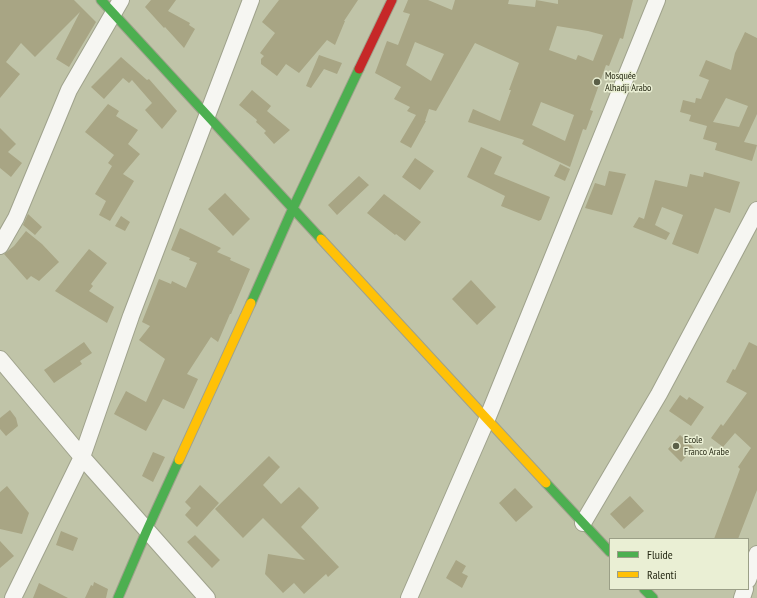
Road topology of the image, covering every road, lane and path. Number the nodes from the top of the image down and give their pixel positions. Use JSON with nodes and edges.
{"nodes":[{"id":1,"x":101,"y":0,"type":"edge"},
{"id":2,"x":251,"y":0,"type":"edge"},
{"id":3,"x":392,"y":0,"type":"edge"},
{"id":4,"x":657,"y":0,"type":"edge"},
{"id":5,"x":117,"y":7,"type":"edge"},
{"id":6,"x":207,"y":115,"type":"junction"},
{"id":7,"x":293,"y":208,"type":"junction"},
{"id":8,"x":757,"y":210,"type":"edge"},
{"id":9,"x":0,"y":246,"type":"edge"},
{"id":10,"x":0,"y":359,"type":"edge"},
{"id":11,"x":487,"y":419,"type":"junction"},
{"id":12,"x":82,"y":457,"type":"junction"},
{"id":13,"x":583,"y":522,"type":"junction"},
{"id":14,"x":147,"y":530,"type":"junction"},
{"id":15,"x":609,"y":551,"type":"edge"},
{"id":16,"x":757,"y":554,"type":"edge"},
{"id":17,"x":749,"y":577,"type":"edge"},
{"id":18,"x":645,"y":590,"type":"edge"},
{"id":19,"x":13,"y":598,"type":"edge"},
{"id":20,"x":118,"y":598,"type":"edge"},
{"id":21,"x":207,"y":598,"type":"edge"},
{"id":22,"x":409,"y":598,"type":"edge"},
{"id":23,"x":652,"y":598,"type":"edge"}],
"edges":[{"from":1,"to":5,"type":"street"},
{"from":2,"to":6,"type":"street"},
{"from":3,"to":7,"type":"street"},
{"from":4,"to":11,"type":"street"},
{"from":5,"to":6,"type":"street"},
{"from":5,"to":9,"type":"street"},
{"from":6,"to":7,"type":"street"},
{"from":6,"to":12,"type":"street"},
{"from":7,"to":11,"type":"street"},
{"from":7,"to":14,"type":"street"},
{"from":8,"to":13,"type":"street"},
{"from":10,"to":12,"type":"street"},
{"from":11,"to":13,"type":"street"},
{"from":11,"to":22,"type":"street"},
{"from":12,"to":14,"type":"street"},
{"from":12,"to":19,"type":"street"},
{"from":13,"to":15,"type":"street"},
{"from":14,"to":20,"type":"street"},
{"from":14,"to":21,"type":"street"},
{"from":16,"to":17,"type":"street"},
{"from":18,"to":23,"type":"street"}]}
